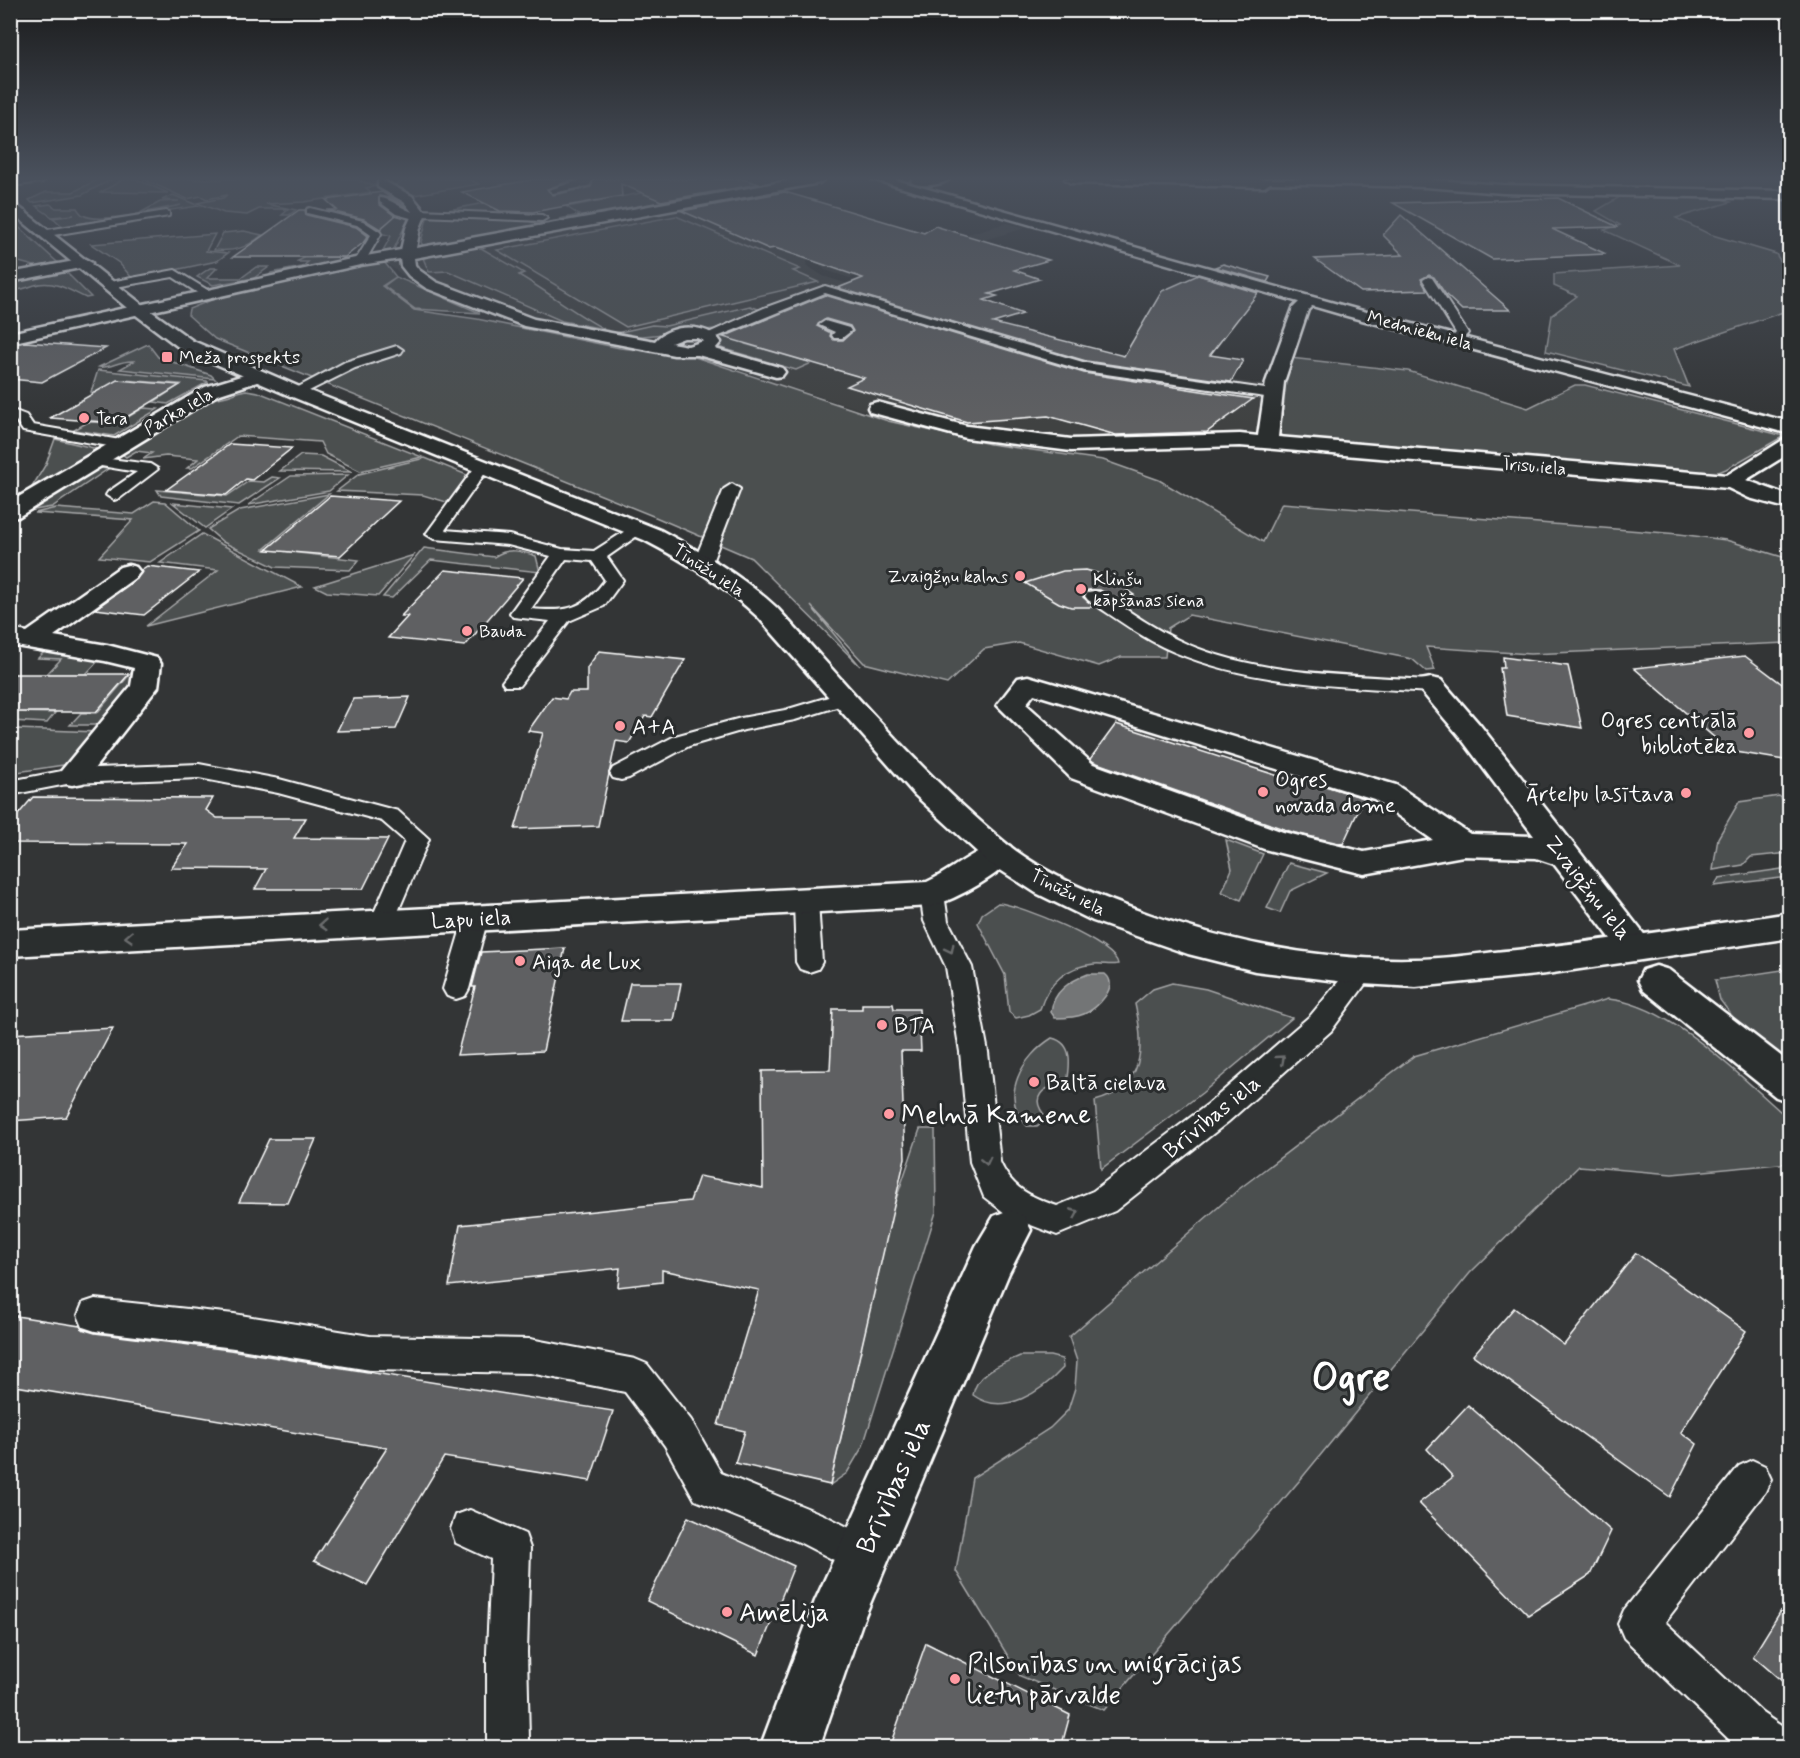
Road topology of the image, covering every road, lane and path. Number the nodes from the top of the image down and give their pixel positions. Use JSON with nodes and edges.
{"nodes":[{"id":1,"x":83,"y":261,"type":"edge"},
{"id":2,"x":360,"y":261,"type":"edge"},
{"id":3,"x":408,"y":261,"type":"edge"},
{"id":4,"x":1168,"y":261,"type":"edge"},
{"id":5,"x":85,"y":263,"type":"junction"},
{"id":6,"x":10,"y":278,"type":"edge"},
{"id":7,"x":1428,"y":280,"type":"dead end"},
{"id":8,"x":110,"y":285,"type":"junction"},
{"id":9,"x":205,"y":293,"type":"junction"},
{"id":10,"x":1309,"y":301,"type":"junction"},
{"id":11,"x":138,"y":309,"type":"junction"},
{"id":12,"x":768,"y":310,"type":"junction"},
{"id":13,"x":788,"y":315,"type":"dead end"},
{"id":14,"x":825,"y":325,"type":"dead end"},
{"id":15,"x":838,"y":334,"type":"dead end"},
{"id":16,"x":10,"y":338,"type":"edge"},
{"id":17,"x":1456,"y":340,"type":"junction"},
{"id":18,"x":703,"y":343,"type":"junction"},
{"id":19,"x":397,"y":350,"type":"dead end"},
{"id":20,"x":776,"y":372,"type":"dead end"},
{"id":21,"x":257,"y":376,"type":"junction"},
{"id":22,"x":296,"y":392,"type":"junction"},
{"id":23,"x":1272,"y":394,"type":"junction"},
{"id":24,"x":877,"y":408,"type":"dead end"},
{"id":25,"x":10,"y":413,"type":"edge"},
{"id":26,"x":1790,"y":428,"type":"edge"},
{"id":27,"x":1267,"y":442,"type":"junction"},
{"id":28,"x":120,"y":444,"type":"junction"},
{"id":29,"x":1790,"y":444,"type":"edge"},
{"id":30,"x":94,"y":461,"type":"junction"},
{"id":31,"x":483,"y":466,"type":"junction"},
{"id":32,"x":1731,"y":482,"type":"junction"},
{"id":33,"x":732,"y":489,"type":"dead end"},
{"id":34,"x":114,"y":495,"type":"dead end"},
{"id":35,"x":1790,"y":503,"type":"edge"},
{"id":36,"x":10,"y":512,"type":"edge"},
{"id":37,"x":639,"y":529,"type":"junction"},
{"id":38,"x":561,"y":554,"type":"junction"},
{"id":39,"x":597,"y":556,"type":"junction"},
{"id":40,"x":703,"y":562,"type":"junction"},
{"id":41,"x":128,"y":572,"type":"dead end"},
{"id":42,"x":1094,"y":596,"type":"dead end"},
{"id":43,"x":563,"y":617,"type":"junction"},
{"id":44,"x":21,"y":639,"type":"edge"},
{"id":45,"x":512,"y":682,"type":"dead end"},
{"id":46,"x":1431,"y":686,"type":"joint"},
{"id":47,"x":845,"y":698,"type":"junction"},
{"id":48,"x":621,"y":773,"type":"dead end"},
{"id":49,"x":72,"y":776,"type":"junction"},
{"id":50,"x":10,"y":788,"type":"edge"},
{"id":51,"x":1462,"y":844,"type":"junction"},
{"id":52,"x":999,"y":854,"type":"junction"},
{"id":53,"x":1563,"y":855,"type":"junction"},
{"id":54,"x":932,"y":894,"type":"junction"},
{"id":55,"x":806,"y":902,"type":"junction"},
{"id":56,"x":476,"y":918,"type":"junction"},
{"id":57,"x":382,"y":922,"type":"junction"},
{"id":58,"x":1790,"y":925,"type":"edge"},
{"id":59,"x":10,"y":944,"type":"edge"},
{"id":60,"x":1636,"y":947,"type":"junction"},
{"id":61,"x":809,"y":962,"type":"dead end"},
{"id":62,"x":1362,"y":971,"type":"junction"},
{"id":63,"x":1656,"y":980,"type":"dead end"},
{"id":64,"x":456,"y":989,"type":"dead end"},
{"id":65,"x":1790,"y":1086,"type":"edge"},
{"id":66,"x":1009,"y":1230,"type":"dead end"},
{"id":67,"x":95,"y":1315,"type":"dead end"},
{"id":68,"x":1752,"y":1479,"type":"dead end"},
{"id":69,"x":470,"y":1529,"type":"dead end"},
{"id":70,"x":863,"y":1556,"type":"junction"},
{"id":71,"x":511,"y":1748,"type":"edge"},
{"id":72,"x":789,"y":1748,"type":"edge"},
{"id":73,"x":1775,"y":1748,"type":"edge"}],
"edges":[{"from":1,"to":5,"type":"street","name":"Tīnūžu iela"},
{"from":2,"to":9,"type":"street"},
{"from":3,"to":18,"type":"street"},
{"from":4,"to":10,"type":"street","name":"Mednieku iela"},
{"from":5,"to":6,"type":"street"},
{"from":5,"to":8,"type":"street","name":"Tīnūžu iela"},
{"from":7,"to":17,"type":"lane"},
{"from":8,"to":9,"type":"lane"},
{"from":8,"to":11,"type":"street","name":"Tīnūžu iela"},
{"from":9,"to":11,"type":"street"},
{"from":10,"to":17,"type":"street","name":"Mednieku iela"},
{"from":10,"to":23,"type":"street"},
{"from":11,"to":16,"type":"street"},
{"from":11,"to":21,"type":"street","name":"Tīnūžu iela"},
{"from":12,"to":13,"type":"lane"},
{"from":12,"to":18,"type":"lane"},
{"from":12,"to":23,"type":"lane"},
{"from":14,"to":15,"type":"lane"},
{"from":17,"to":26,"type":"street","name":"Mednieku iela"},
{"from":18,"to":20,"type":"street"},
{"from":19,"to":22,"type":"lane"},
{"from":21,"to":22,"type":"street","name":"Tīnūžu iela"},
{"from":21,"to":28,"type":"street","name":"Parka iela"},
{"from":22,"to":31,"type":"street","name":"Tīnūžu iela"},
{"from":23,"to":27,"type":"street"},
{"from":24,"to":27,"type":"street","name":"Īrisu iela"},
{"from":25,"to":28,"type":"lane"},
{"from":27,"to":32,"type":"street","name":"Īrisu iela"},
{"from":28,"to":30,"type":"street","name":"Parka iela"},
{"from":29,"to":32,"type":"street"},
{"from":30,"to":34,"type":"lane"},
{"from":30,"to":36,"type":"street","name":"Parka iela"},
{"from":31,"to":37,"type":"street","name":"Tīnūžu iela"},
{"from":31,"to":38,"type":"lane"},
{"from":32,"to":35,"type":"street","name":"Īrisu iela"},
{"from":33,"to":40,"type":"lane"},
{"from":37,"to":39,"type":"lane"},
{"from":37,"to":40,"type":"street","name":"Tīnūžu iela"},
{"from":38,"to":39,"type":"lane"},
{"from":38,"to":43,"type":"lane"},
{"from":39,"to":43,"type":"lane"},
{"from":40,"to":47,"type":"street","name":"Tīnūžu iela"},
{"from":41,"to":44,"type":"street"},
{"from":42,"to":46,"type":"lane"},
{"from":43,"to":45,"type":"lane"},
{"from":44,"to":49,"type":"street"},
{"from":46,"to":53,"type":"street","name":"Zvaigžņu iela"},
{"from":47,"to":48,"type":"lane"},
{"from":47,"to":52,"type":"street","name":"Tīnūžu iela"},
{"from":49,"to":50,"type":"lane"},
{"from":49,"to":57,"type":"lane"},
{"from":51,"to":51,"type":"street"},
{"from":51,"to":53,"type":"street"},
{"from":52,"to":54,"type":"street"},
{"from":52,"to":62,"type":"street","name":"Tīnūžu iela"},
{"from":53,"to":60,"type":"street","name":"Zvaigžņu iela"},
{"from":54,"to":55,"type":"street","name":"Lapu iela"},
{"from":54,"to":62,"type":"lane","name":"Brīvības iela","one_way":true},
{"from":55,"to":56,"type":"street","name":"Lapu iela"},
{"from":55,"to":61,"type":"lane"},
{"from":56,"to":57,"type":"street","name":"Lapu iela"},
{"from":56,"to":64,"type":"lane"},
{"from":57,"to":59,"type":"street","name":"Lapu iela","one_way":true},
{"from":58,"to":60,"type":"street"},
{"from":60,"to":62,"type":"street"},
{"from":63,"to":65,"type":"street"},
{"from":66,"to":70,"type":"street","name":"Brīvības iela"},
{"from":67,"to":70,"type":"lane"},
{"from":68,"to":73,"type":"lane"},
{"from":69,"to":71,"type":"lane"},
{"from":70,"to":72,"type":"street","name":"Brīvības iela"}]}
